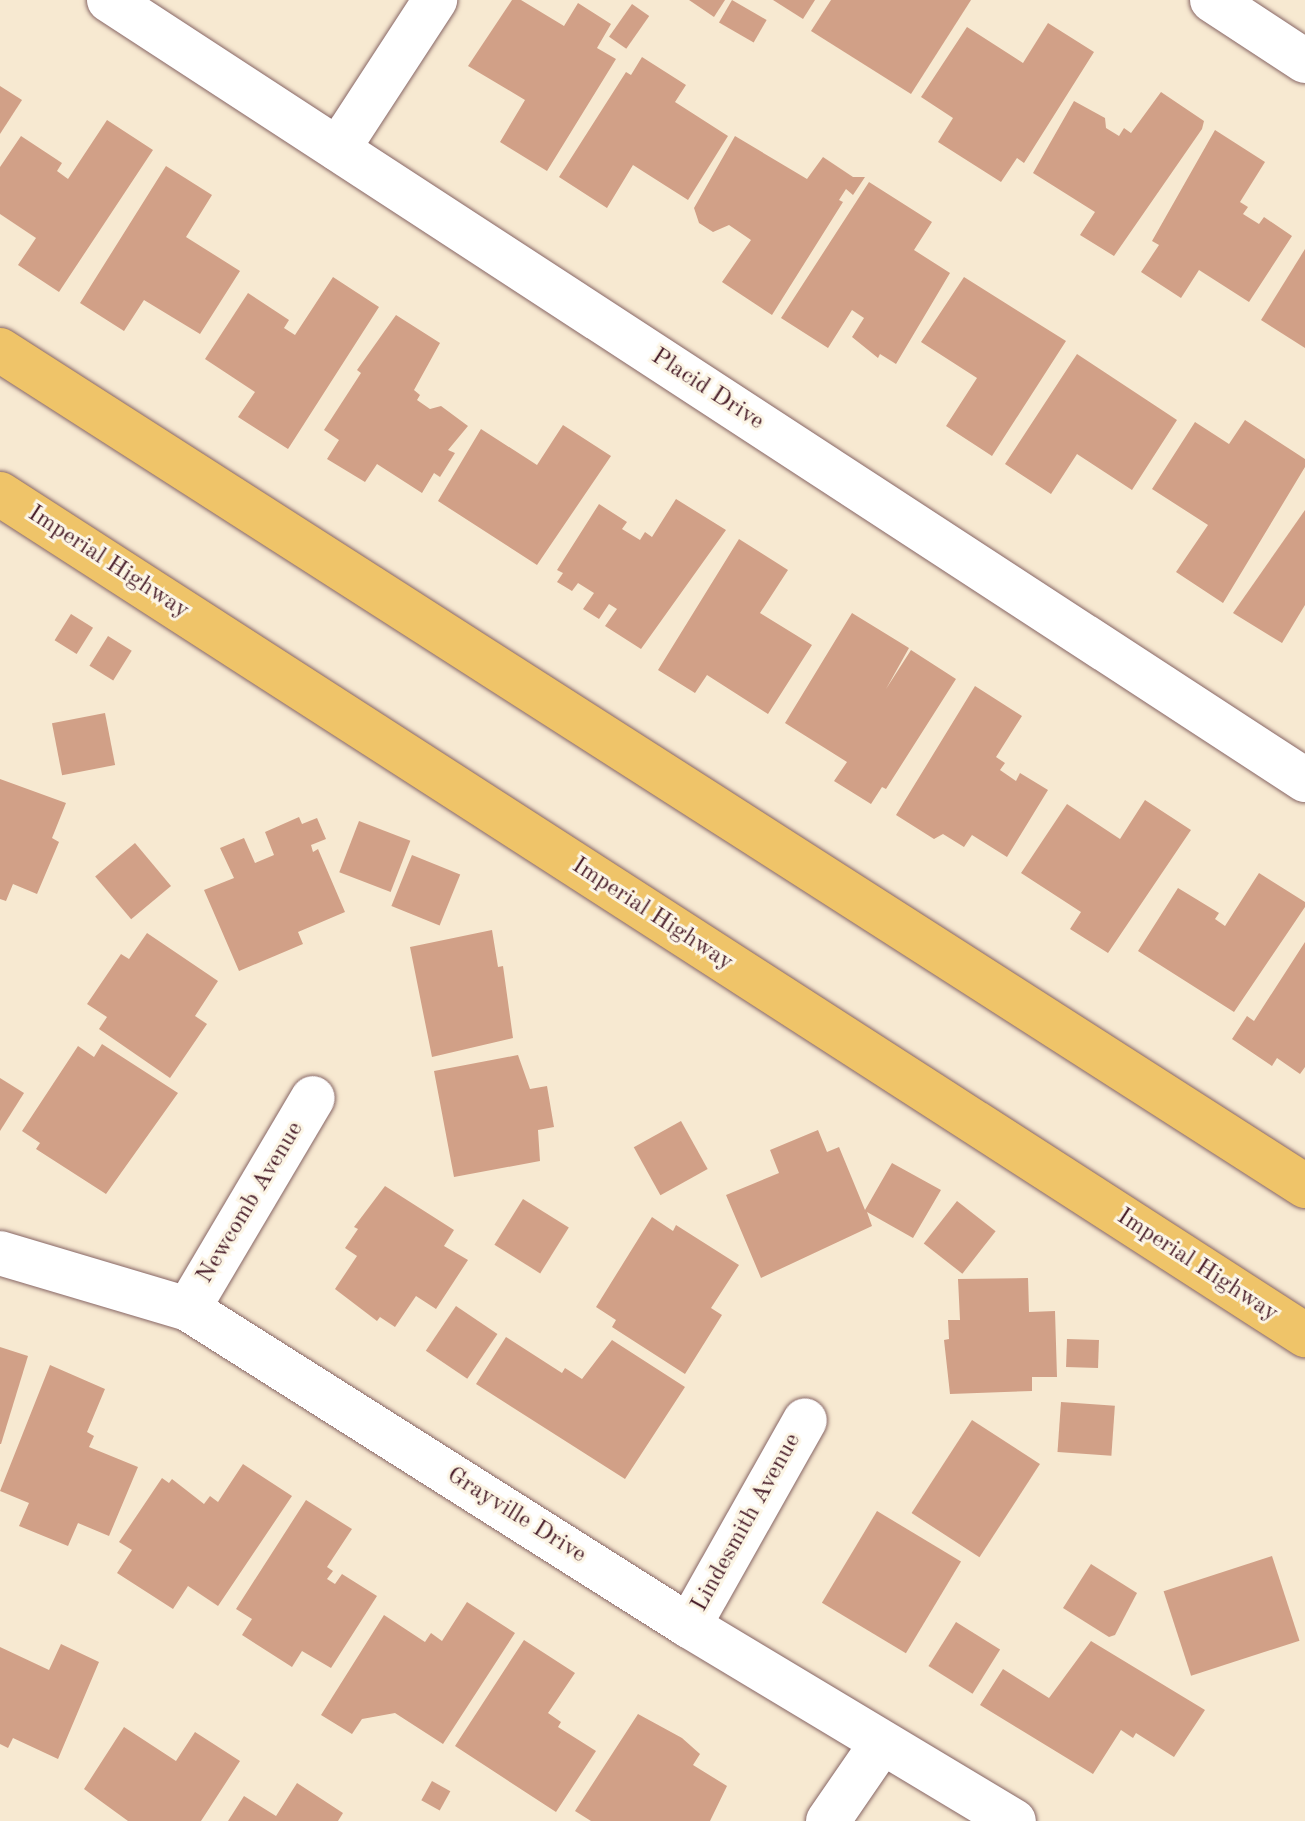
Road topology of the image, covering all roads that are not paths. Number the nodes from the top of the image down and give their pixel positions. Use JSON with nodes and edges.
{"nodes":[{"id":1,"x":109,"y":0,"type":"edge"},
{"id":2,"x":435,"y":0,"type":"edge"},
{"id":3,"x":1212,"y":0,"type":"edge"},
{"id":4,"x":1305,"y":61,"type":"edge"},
{"id":5,"x":338,"y":149,"type":"junction"},
{"id":6,"x":0,"y":350,"type":"edge"},
{"id":7,"x":0,"y":494,"type":"edge"},
{"id":8,"x":1305,"y":780,"type":"edge"},
{"id":9,"x":313,"y":1098,"type":"dead end"},
{"id":10,"x":1305,"y":1186,"type":"edge"},
{"id":11,"x":0,"y":1253,"type":"edge"},
{"id":12,"x":188,"y":1309,"type":"junction"},
{"id":13,"x":1305,"y":1335,"type":"edge"},
{"id":14,"x":805,"y":1420,"type":"dead end"},
{"id":15,"x":689,"y":1626,"type":"junction"},
{"id":16,"x":881,"y":1744,"type":"junction"},
{"id":17,"x":828,"y":1821,"type":"edge"},
{"id":18,"x":1014,"y":1821,"type":"edge"}],
"edges":[{"from":1,"to":5,"type":"street","name":"Placid Drive"},
{"from":2,"to":5,"type":"street"},
{"from":3,"to":4,"type":"street"},
{"from":5,"to":8,"type":"street","name":"Placid Drive"},
{"from":6,"to":10,"type":"main road"},
{"from":7,"to":13,"type":"main road","name":"Imperial Highway"},
{"from":9,"to":12,"type":"street","name":"Newcomb Avenue"},
{"from":11,"to":12,"type":"street","name":"Grayville Drive"},
{"from":12,"to":15,"type":"street","name":"Grayville Drive"},
{"from":14,"to":15,"type":"street","name":"Lindesmith Avenue"},
{"from":15,"to":16,"type":"street","name":"Grayville Drive"},
{"from":16,"to":17,"type":"street"},
{"from":16,"to":18,"type":"street","name":"Grayville Drive"}]}
